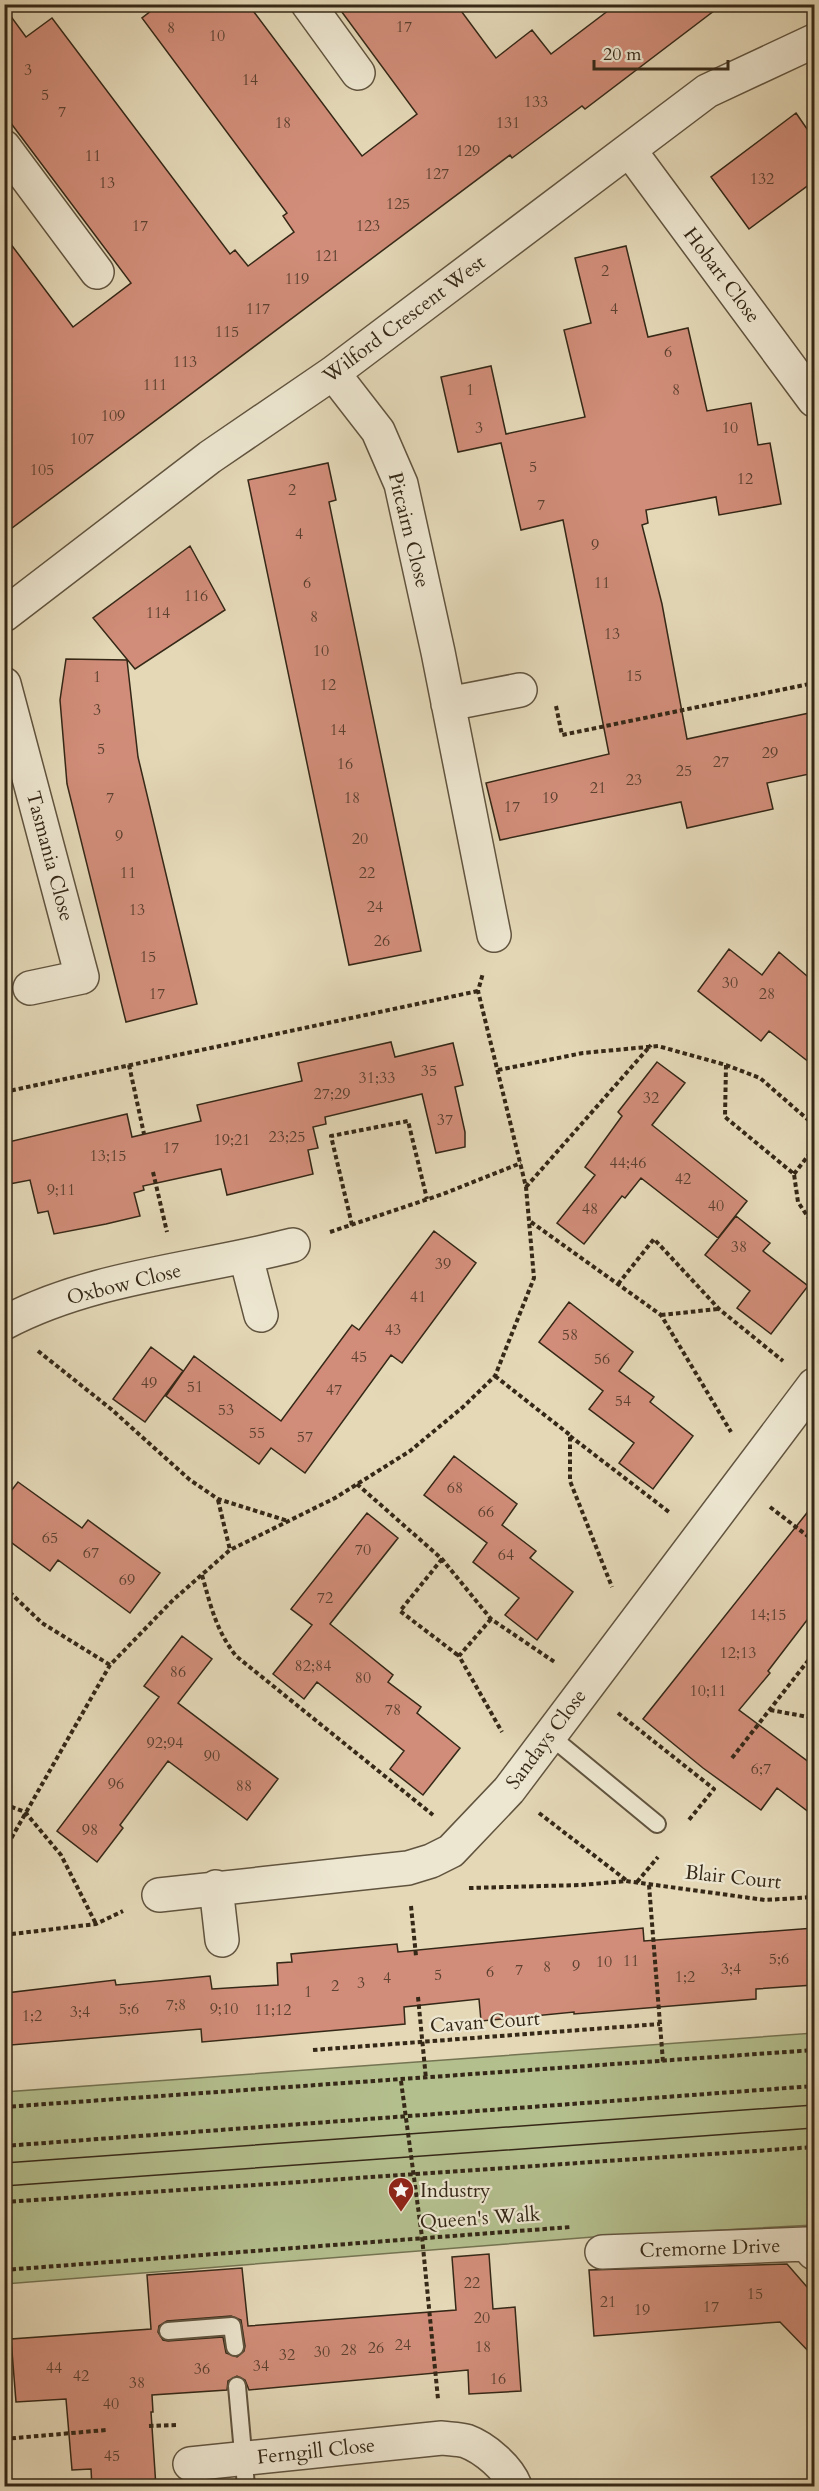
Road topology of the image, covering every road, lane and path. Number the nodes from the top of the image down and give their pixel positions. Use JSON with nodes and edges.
{"nodes":[{"id":1,"x":308,"y":4,"type":"edge"},
{"id":2,"x":814,"y":41,"type":"edge"},
{"id":3,"x":358,"y":73,"type":"dead end"},
{"id":4,"x":4,"y":147,"type":"edge"},
{"id":5,"x":630,"y":151,"type":"junction"},
{"id":6,"x":97,"y":272,"type":"dead end"},
{"id":7,"x":333,"y":373,"type":"junction"},
{"id":8,"x":814,"y":400,"type":"edge"},
{"id":9,"x":4,"y":615,"type":"edge"},
{"id":10,"x":814,"y":683,"type":"edge"},
{"id":11,"x":4,"y":684,"type":"edge"},
{"id":12,"x":520,"y":690,"type":"joint"},
{"id":13,"x":448,"y":704,"type":"junction"},
{"id":14,"x":494,"y":934,"type":"joint"},
{"id":15,"x":30,"y":988,"type":"dead end"},
{"id":16,"x":478,"y":991,"type":"junction"},
{"id":17,"x":651,"y":1045,"type":"junction"},
{"id":18,"x":129,"y":1065,"type":"junction"},
{"id":19,"x":726,"y":1065,"type":"junction"},
{"id":20,"x":498,"y":1070,"type":"junction"},
{"id":21,"x":4,"y":1092,"type":"edge"},
{"id":22,"x":814,"y":1125,"type":"edge"},
{"id":23,"x":144,"y":1134,"type":"dead end"},
{"id":24,"x":814,"y":1148,"type":"edge"},
{"id":25,"x":521,"y":1162,"type":"junction"},
{"id":26,"x":153,"y":1172,"type":"dead end"},
{"id":27,"x":794,"y":1174,"type":"junction"},
{"id":28,"x":526,"y":1187,"type":"junction"},
{"id":29,"x":427,"y":1199,"type":"junction"},
{"id":30,"x":531,"y":1221,"type":"junction"},
{"id":31,"x":352,"y":1225,"type":"junction"},
{"id":32,"x":814,"y":1226,"type":"edge"},
{"id":33,"x":293,"y":1245,"type":"joint"},
{"id":34,"x":246,"y":1257,"type":"junction"},
{"id":35,"x":176,"y":1271,"type":"junction"},
{"id":36,"x":618,"y":1284,"type":"junction"},
{"id":37,"x":719,"y":1309,"type":"junction"},
{"id":38,"x":261,"y":1315,"type":"dead end"},
{"id":39,"x":661,"y":1315,"type":"junction"},
{"id":40,"x":4,"y":1323,"type":"edge"},
{"id":41,"x":31,"y":1345,"type":"dead end"},
{"id":42,"x":495,"y":1376,"type":"junction"},
{"id":43,"x":814,"y":1386,"type":"edge"},
{"id":44,"x":570,"y":1435,"type":"junction"},
{"id":45,"x":747,"y":1476,"type":"junction"},
{"id":46,"x":218,"y":1499,"type":"junction"},
{"id":47,"x":288,"y":1521,"type":"junction"},
{"id":48,"x":700,"y":1537,"type":"junction"},
{"id":49,"x":814,"y":1542,"type":"edge"},
{"id":50,"x":230,"y":1550,"type":"junction"},
{"id":51,"x":442,"y":1559,"type":"dead end"},
{"id":52,"x":202,"y":1575,"type":"junction"},
{"id":53,"x":4,"y":1587,"type":"edge"},
{"id":54,"x":491,"y":1619,"type":"dead end"},
{"id":55,"x":629,"y":1630,"type":"junction"},
{"id":56,"x":814,"y":1653,"type":"edge"},
{"id":57,"x":459,"y":1656,"type":"junction"},
{"id":58,"x":110,"y":1665,"type":"junction"},
{"id":59,"x":770,"y":1710,"type":"junction"},
{"id":60,"x":814,"y":1718,"type":"edge"},
{"id":61,"x":549,"y":1736,"type":"junction"},
{"id":62,"x":732,"y":1758,"type":"dead end"},
{"id":63,"x":516,"y":1780,"type":"junction"},
{"id":64,"x":4,"y":1804,"type":"edge"},
{"id":65,"x":25,"y":1812,"type":"junction"},
{"id":66,"x":657,"y":1824,"type":"dead end"},
{"id":67,"x":464,"y":1839,"type":"junction"},
{"id":68,"x":4,"y":1851,"type":"edge"},
{"id":69,"x":626,"y":1881,"type":"junction"},
{"id":70,"x":649,"y":1885,"type":"junction"},
{"id":71,"x":216,"y":1887,"type":"junction"},
{"id":72,"x":462,"y":1888,"type":"dead end"},
{"id":73,"x":159,"y":1895,"type":"joint"},
{"id":74,"x":814,"y":1897,"type":"edge"},
{"id":75,"x":411,"y":1904,"type":"dead end"},
{"id":76,"x":96,"y":1924,"type":"junction"},
{"id":77,"x":4,"y":1935,"type":"edge"},
{"id":78,"x":222,"y":1940,"type":"dead end"},
{"id":79,"x":416,"y":1956,"type":"dead end"},
{"id":80,"x":418,"y":1997,"type":"dead end"},
{"id":81,"x":660,"y":2024,"type":"junction"},
{"id":82,"x":422,"y":2042,"type":"junction"},
{"id":83,"x":314,"y":2050,"type":"dead end"},
{"id":84,"x":814,"y":2050,"type":"edge"},
{"id":85,"x":663,"y":2062,"type":"junction"},
{"id":86,"x":426,"y":2079,"type":"junction"},
{"id":87,"x":401,"y":2081,"type":"junction"},
{"id":88,"x":814,"y":2086,"type":"edge"},
{"id":89,"x":4,"y":2108,"type":"edge"},
{"id":90,"x":407,"y":2115,"type":"junction"},
{"id":91,"x":4,"y":2146,"type":"edge"},
{"id":92,"x":814,"y":2147,"type":"edge"},
{"id":93,"x":414,"y":2174,"type":"junction"},
{"id":94,"x":4,"y":2202,"type":"edge"},
{"id":95,"x":576,"y":2226,"type":"dead end"},
{"id":96,"x":422,"y":2237,"type":"junction"},
{"id":97,"x":602,"y":2252,"type":"dead end"},
{"id":98,"x":814,"y":2253,"type":"edge"},
{"id":99,"x":4,"y":2270,"type":"edge"},
{"id":100,"x":168,"y":2331,"type":"dead end"},
{"id":101,"x":235,"y":2347,"type":"dead end"},
{"id":102,"x":237,"y":2386,"type":"dead end"},
{"id":103,"x":106,"y":2430,"type":"dead end"},
{"id":104,"x":442,"y":2438,"type":"junction"},
{"id":105,"x":4,"y":2439,"type":"edge"},
{"id":106,"x":190,"y":2464,"type":"dead end"},
{"id":107,"x":245,"y":2473,"type":"edge"},
{"id":108,"x":515,"y":2487,"type":"edge"}],
"edges":[{"from":1,"to":3,"type":"street"},
{"from":2,"to":5,"type":"street","name":"Wilford Crescent West"},
{"from":4,"to":6,"type":"street"},
{"from":5,"to":7,"type":"street","name":"Wilford Crescent West"},
{"from":5,"to":8,"type":"street","name":"Hobart Close"},
{"from":7,"to":9,"type":"street","name":"Wilford Crescent West"},
{"from":7,"to":13,"type":"street","name":"Pitcairn Close"},
{"from":10,"to":12,"type":"path"},
{"from":11,"to":15,"type":"street","name":"Tasmania Close"},
{"from":12,"to":13,"type":"street"},
{"from":13,"to":14,"type":"street","name":"Pitcairn Close"},
{"from":14,"to":16,"type":"path"},
{"from":16,"to":18,"type":"path"},
{"from":16,"to":20,"type":"path"},
{"from":17,"to":19,"type":"path"},
{"from":17,"to":20,"type":"path"},
{"from":17,"to":28,"type":"path"},
{"from":18,"to":21,"type":"path"},
{"from":18,"to":23,"type":"path"},
{"from":19,"to":22,"type":"path"},
{"from":19,"to":27,"type":"path"},
{"from":20,"to":25,"type":"path"},
{"from":24,"to":27,"type":"path"},
{"from":25,"to":28,"type":"path"},
{"from":25,"to":29,"type":"path"},
{"from":26,"to":35,"type":"path"},
{"from":27,"to":32,"type":"path"},
{"from":28,"to":30,"type":"path"},
{"from":29,"to":31,"type":"path"},
{"from":29,"to":31,"type":"path"},
{"from":30,"to":36,"type":"path"},
{"from":30,"to":42,"type":"path"},
{"from":31,"to":33,"type":"path"},
{"from":33,"to":34,"type":"street","name":"Oxbow Close"},
{"from":34,"to":35,"type":"street","name":"Oxbow Close"},
{"from":34,"to":38,"type":"street"},
{"from":35,"to":40,"type":"street","name":"Oxbow Close"},
{"from":36,"to":37,"type":"path"},
{"from":36,"to":39,"type":"path"},
{"from":37,"to":39,"type":"path"},
{"from":37,"to":43,"type":"path"},
{"from":39,"to":45,"type":"path"},
{"from":41,"to":46,"type":"path"},
{"from":42,"to":44,"type":"path"},
{"from":42,"to":47,"type":"path"},
{"from":43,"to":45,"type":"street","name":"Sandays Close"},
{"from":44,"to":48,"type":"path"},
{"from":44,"to":55,"type":"path"},
{"from":45,"to":48,"type":"street","name":"Sandays Close"},
{"from":45,"to":49,"type":"path"},
{"from":46,"to":47,"type":"path"},
{"from":46,"to":50,"type":"path"},
{"from":47,"to":50,"type":"path"},
{"from":48,"to":55,"type":"street","name":"Sandays Close"},
{"from":50,"to":52,"type":"path"},
{"from":51,"to":57,"type":"path"},
{"from":52,"to":58,"type":"path"},
{"from":52,"to":67,"type":"path"},
{"from":53,"to":58,"type":"path"},
{"from":54,"to":57,"type":"path"},
{"from":55,"to":61,"type":"street","name":"Sandays Close"},
{"from":56,"to":59,"type":"path"},
{"from":57,"to":63,"type":"path"},
{"from":58,"to":65,"type":"path"},
{"from":59,"to":60,"type":"path"},
{"from":59,"to":62,"type":"path"},
{"from":61,"to":63,"type":"street","name":"Sandays Close"},
{"from":61,"to":66,"type":"lane"},
{"from":63,"to":67,"type":"street","name":"Sandays Close"},
{"from":63,"to":69,"type":"path"},
{"from":64,"to":65,"type":"path"},
{"from":65,"to":68,"type":"path"},
{"from":65,"to":76,"type":"path"},
{"from":67,"to":71,"type":"street","name":"Sandays Close"},
{"from":69,"to":70,"type":"path","name":"Blair Court"},
{"from":69,"to":72,"type":"path"},
{"from":70,"to":74,"type":"path","name":"Blair Court"},
{"from":70,"to":81,"type":"path"},
{"from":71,"to":73,"type":"street","name":"Sandays Close"},
{"from":71,"to":78,"type":"street"},
{"from":73,"to":76,"type":"path"},
{"from":75,"to":79,"type":"path"},
{"from":76,"to":77,"type":"path"},
{"from":80,"to":82,"type":"path"},
{"from":81,"to":82,"type":"path","name":"Cavan Court"},
{"from":81,"to":85,"type":"path"},
{"from":82,"to":83,"type":"path","name":"Cavan Court"},
{"from":82,"to":86,"type":"path"},
{"from":84,"to":85,"type":"path"},
{"from":85,"to":86,"type":"path"},
{"from":86,"to":87,"type":"path"},
{"from":87,"to":89,"type":"path"},
{"from":87,"to":90,"type":"path"},
{"from":88,"to":90,"type":"path"},
{"from":90,"to":91,"type":"path"},
{"from":90,"to":93,"type":"path"},
{"from":92,"to":93,"type":"path"},
{"from":93,"to":94,"type":"path"},
{"from":93,"to":96,"type":"path"},
{"from":95,"to":96,"type":"path","name":"Queen's Walk"},
{"from":96,"to":99,"type":"path","name":"Queen's Walk"},
{"from":96,"to":104,"type":"path"},
{"from":97,"to":98,"type":"street","name":"Cremorne Drive"},
{"from":100,"to":101,"type":"lane"},
{"from":102,"to":107,"type":"lane"},
{"from":103,"to":105,"type":"path"},
{"from":104,"to":107,"type":"street","name":"Ferngill Close"},
{"from":104,"to":108,"type":"street","name":"Ferngill Close"},
{"from":106,"to":107,"type":"street","name":"Ferngill Close"}]}
